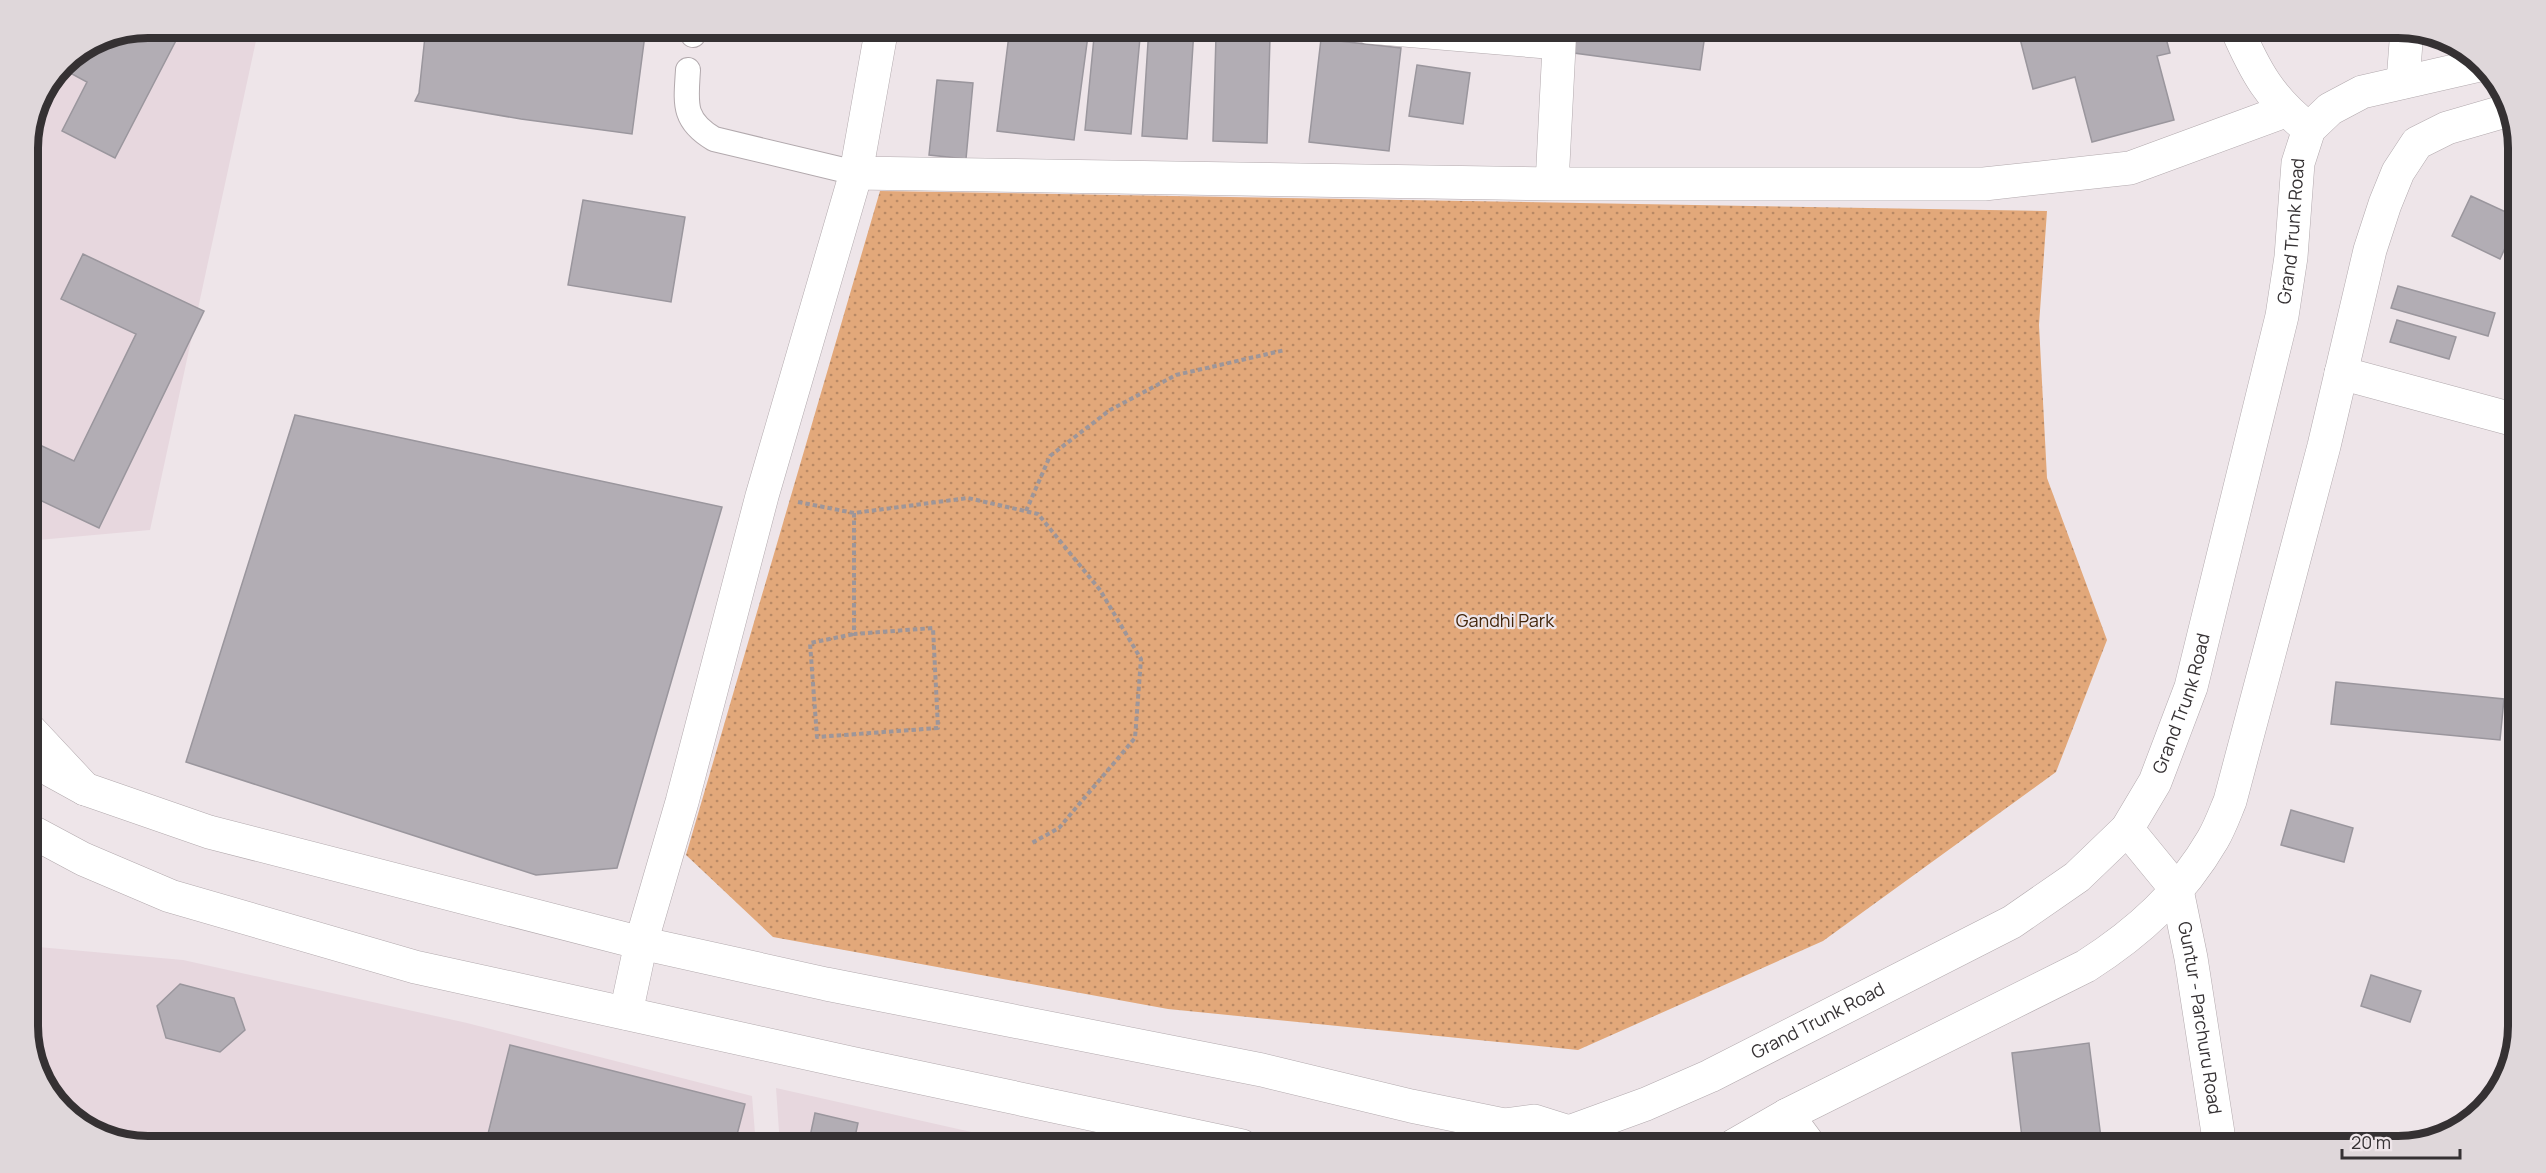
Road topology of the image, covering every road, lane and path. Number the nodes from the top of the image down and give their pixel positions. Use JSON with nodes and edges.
{"nodes":[{"id":1,"x":880,"y":38,"type":"edge"},
{"id":2,"x":1559,"y":38,"type":"edge"},
{"id":3,"x":2241,"y":38,"type":"edge"},
{"id":4,"x":2406,"y":38,"type":"edge"},
{"id":5,"x":2473,"y":67,"type":"edge"},
{"id":6,"x":688,"y":69,"type":"dead end"},
{"id":7,"x":2403,"y":82,"type":"junction"},
{"id":8,"x":2503,"y":112,"type":"edge"},
{"id":9,"x":2297,"y":120,"type":"junction"},
{"id":10,"x":856,"y":173,"type":"junction"},
{"id":11,"x":1552,"y":184,"type":"junction"},
{"id":12,"x":1285,"y":350,"type":"dead end"},
{"id":13,"x":2341,"y":373,"type":"junction"},
{"id":14,"x":2508,"y":418,"type":"edge"},
{"id":15,"x":762,"y":496,"type":"junction"},
{"id":16,"x":1026,"y":511,"type":"junction"},
{"id":17,"x":854,"y":513,"type":"junction"},
{"id":18,"x":854,"y":634,"type":"junction"},
{"id":19,"x":38,"y":739,"type":"edge"},
{"id":20,"x":38,"y":763,"type":"edge"},
{"id":21,"x":85,"y":789,"type":"junction"},
{"id":22,"x":2127,"y":829,"type":"junction"},
{"id":23,"x":38,"y":835,"type":"edge"},
{"id":24,"x":1030,"y":844,"type":"dead end"},
{"id":25,"x":2177,"y":891,"type":"junction"},
{"id":26,"x":641,"y":943,"type":"junction"},
{"id":27,"x":626,"y":1013,"type":"junction"},
{"id":28,"x":1787,"y":1115,"type":"junction"},
{"id":29,"x":1504,"y":1125,"type":"junction"},
{"id":30,"x":1196,"y":1136,"type":"edge"},
{"id":31,"x":1484,"y":1136,"type":"edge"},
{"id":32,"x":1570,"y":1136,"type":"edge"},
{"id":33,"x":1583,"y":1136,"type":"edge"},
{"id":34,"x":1750,"y":1136,"type":"edge"},
{"id":35,"x":1803,"y":1136,"type":"edge"},
{"id":36,"x":2218,"y":1136,"type":"edge"}],
"edges":[{"from":1,"to":10,"type":"main road"},
{"from":2,"to":11,"type":"main road"},
{"from":3,"to":9,"type":"main road"},
{"from":4,"to":7,"type":"main road"},
{"from":5,"to":7,"type":"main road","name":"Grand Trunk Road"},
{"from":6,"to":10,"type":"lane"},
{"from":7,"to":9,"type":"main road","name":"Grand Trunk Road"},
{"from":8,"to":13,"type":"main road"},
{"from":9,"to":11,"type":"main road"},
{"from":9,"to":22,"type":"main road","name":"Grand Trunk Road"},
{"from":10,"to":11,"type":"main road"},
{"from":10,"to":15,"type":"main road"},
{"from":12,"to":16,"type":"path"},
{"from":13,"to":14,"type":"main road"},
{"from":13,"to":25,"type":"main road"},
{"from":15,"to":17,"type":"path"},
{"from":15,"to":26,"type":"main road"},
{"from":16,"to":17,"type":"path"},
{"from":16,"to":24,"type":"path"},
{"from":17,"to":18,"type":"path"},
{"from":18,"to":18,"type":"path"},
{"from":19,"to":21,"type":"main road"},
{"from":20,"to":21,"type":"main road"},
{"from":21,"to":26,"type":"main road"},
{"from":22,"to":25,"type":"main road"},
{"from":22,"to":33,"type":"main road","name":"Grand Trunk Road"},
{"from":23,"to":27,"type":"main road"},
{"from":25,"to":28,"type":"main road"},
{"from":25,"to":36,"type":"main road","name":"Guntur - Parchuru Road"},
{"from":26,"to":27,"type":"main road"},
{"from":26,"to":29,"type":"main road"},
{"from":27,"to":30,"type":"main road"},
{"from":28,"to":34,"type":"main road"},
{"from":28,"to":35,"type":"main road"},
{"from":29,"to":31,"type":"main road"},
{"from":29,"to":32,"type":"main road"}]}
